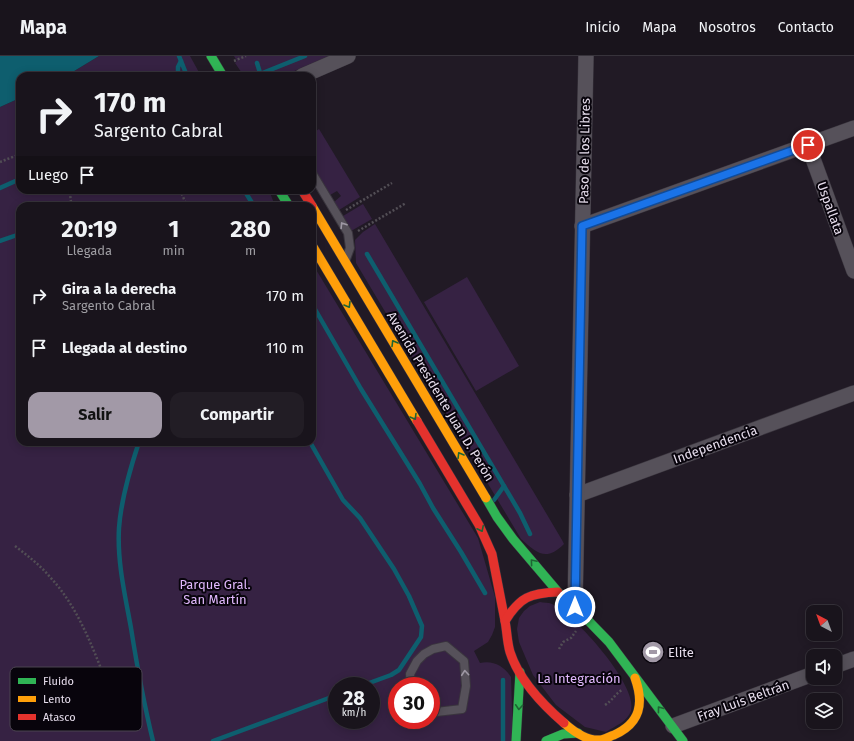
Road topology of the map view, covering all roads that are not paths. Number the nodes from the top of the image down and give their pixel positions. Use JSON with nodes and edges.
{"nodes":[{"id":1,"x":211,"y":56,"type":"edge"},
{"id":2,"x":348,"y":56,"type":"edge"},
{"id":3,"x":586,"y":56,"type":"edge"},
{"id":4,"x":221,"y":72,"type":"edge"},
{"id":5,"x":311,"y":72,"type":"edge"},
{"id":6,"x":854,"y":128,"type":"edge"},
{"id":7,"x":808,"y":145,"type":"junction"},
{"id":8,"x":316,"y":180,"type":"edge"},
{"id":9,"x":316,"y":212,"type":"edge"},
{"id":10,"x":582,"y":226,"type":"junction"},
{"id":11,"x":316,"y":252,"type":"edge"},
{"id":12,"x":346,"y":261,"type":"junction"},
{"id":13,"x":854,"y":271,"type":"edge"},
{"id":14,"x":328,"y":272,"type":"junction"},
{"id":15,"x":854,"y":392,"type":"edge"},
{"id":16,"x":577,"y":495,"type":"junction"},
{"id":17,"x":558,"y":592,"type":"junction"},
{"id":18,"x":575,"y":607,"type":"junction"},
{"id":19,"x":505,"y":621,"type":"junction"},
{"id":20,"x":854,"y":659,"type":"edge"},
{"id":21,"x":842,"y":663,"type":"edge"},
{"id":22,"x":631,"y":671,"type":"junction"},
{"id":23,"x":520,"y":672,"type":"junction"},
{"id":24,"x":410,"y":677,"type":"edge"},
{"id":25,"x":806,"y":677,"type":"edge"},
{"id":26,"x":440,"y":711,"type":"edge"},
{"id":27,"x":673,"y":726,"type":"junction"},
{"id":28,"x":578,"y":734,"type":"junction"},
{"id":29,"x":516,"y":741,"type":"edge"},
{"id":30,"x":546,"y":741,"type":"edge"},
{"id":31,"x":600,"y":741,"type":"edge"},
{"id":32,"x":683,"y":741,"type":"edge"}],
"edges":[{"from":1,"to":4,"type":"main road"},
{"from":2,"to":5,"type":"street"},
{"from":3,"to":10,"type":"street","name":"Paso de los Libres"},
{"from":6,"to":7,"type":"street"},
{"from":7,"to":10,"type":"street"},
{"from":7,"to":13,"type":"street","name":"Uspallata"},
{"from":12,"to":8,"type":"lane","one_way":true},
{"from":9,"to":12,"type":"main road","name":"Avenida Presidente Juan D. Perón"},
{"from":10,"to":16,"type":"street","name":"Paso de los Libres"},
{"from":11,"to":14,"type":"main road","name":"Avenida Presidente Juan D. Perón"},
{"from":12,"to":14,"type":"lane"},
{"from":17,"to":12,"type":"main road","name":"Avenida Presidente Juan D. Perón","one_way":true},
{"from":14,"to":19,"type":"main road","name":"Avenida Presidente Juan D. Perón","one_way":true},
{"from":15,"to":16,"type":"street","name":"Independencia"},
{"from":16,"to":18,"type":"street","name":"Paso de los Libres"},
{"from":17,"to":18,"type":"main road","name":"Avenida Presidente Juan D. Perón"},
{"from":17,"to":19,"type":"main road"},
{"from":18,"to":22,"type":"main road","name":"Avenida Presidente Juan D. Perón"},
{"from":19,"to":23,"type":"main road","name":"Avenida Presidente Juan D. Perón"},
{"from":20,"to":21,"type":"street"},
{"from":27,"to":22,"type":"main road","name":"Avenida Presidente Juan D. Perón","one_way":true},
{"from":22,"to":31,"type":"main road","name":"Avenida Presidente Juan D. Perón"},
{"from":23,"to":28,"type":"main road","name":"Avenida Presidente Juan D. Perón"},
{"from":23,"to":29,"type":"main road","one_way":true},
{"from":26,"to":24,"type":"lane","one_way":true},
{"from":25,"to":27,"type":"street","name":"Fray Luis Beltrán"},
{"from":27,"to":32,"type":"main road","name":"Avenida Presidente Juan D. Perón"},
{"from":28,"to":30,"type":"main road"},
{"from":28,"to":31,"type":"main road","name":"Avenida Presidente Juan D. Perón"}]}
